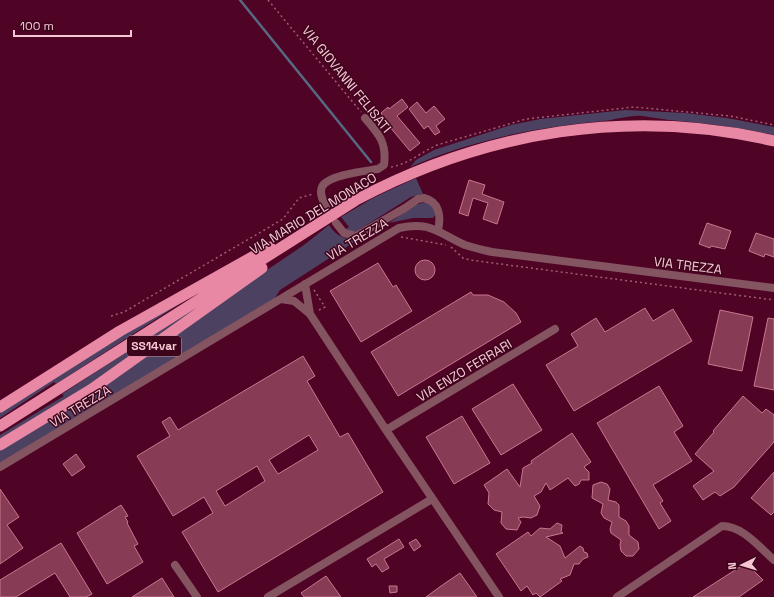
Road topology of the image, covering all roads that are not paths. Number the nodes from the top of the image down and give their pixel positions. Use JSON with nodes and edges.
{"nodes":[{"id":1,"x":365,"y":118,"type":"road end"},
{"id":2,"x":774,"y":141,"type":"edge"},
{"id":3,"x":326,"y":208,"type":"dead end"},
{"id":4,"x":336,"y":223,"type":"dead end"},
{"id":5,"x":438,"y":230,"type":"junction"},
{"id":6,"x":301,"y":235,"type":"junction"},
{"id":7,"x":305,"y":284,"type":"junction"},
{"id":8,"x":774,"y":288,"type":"edge"},
{"id":9,"x":296,"y":290,"type":"junction"},
{"id":10,"x":307,"y":297,"type":"junction"},
{"id":11,"x":282,"y":299,"type":"junction"},
{"id":12,"x":302,"y":306,"type":"junction"},
{"id":13,"x":311,"y":314,"type":"junction"},
{"id":14,"x":555,"y":329,"type":"dead end"},
{"id":15,"x":0,"y":407,"type":"edge"},
{"id":16,"x":0,"y":426,"type":"edge"},
{"id":17,"x":386,"y":430,"type":"junction"},
{"id":18,"x":0,"y":445,"type":"edge"},
{"id":19,"x":0,"y":467,"type":"edge"},
{"id":20,"x":432,"y":498,"type":"junction"},
{"id":21,"x":774,"y":560,"type":"edge"},
{"id":22,"x":175,"y":565,"type":"dead end"},
{"id":23,"x":197,"y":597,"type":"edge"},
{"id":24,"x":268,"y":597,"type":"edge"},
{"id":25,"x":499,"y":597,"type":"edge"},
{"id":26,"x":617,"y":597,"type":"edge"}],
"edges":[{"from":1,"to":3,"type":"street","name":"VIA GIOVANNI FELISATI"},
{"from":2,"to":6,"type":"highway","name":"VIA MARIO DEL MONACO"},
{"from":4,"to":5,"type":"street"},
{"from":5,"to":7,"type":"street","name":"VIA TREZZA"},
{"from":5,"to":8,"type":"street","name":"VIA TREZZA"},
{"from":6,"to":15,"type":"highway","number":"SS14var"},
{"from":6,"to":16,"type":"highway","name":"VIA MARIO DEL MONACO"},
{"from":6,"to":18,"type":"highway","number":"SS14var"},
{"from":7,"to":9,"type":"street","name":"VIA TREZZA"},
{"from":7,"to":10,"type":"street"},
{"from":9,"to":10,"type":"street"},
{"from":9,"to":11,"type":"street","name":"VIA TREZZA"},
{"from":9,"to":12,"type":"street"},
{"from":10,"to":13,"type":"street"},
{"from":11,"to":12,"type":"street"},
{"from":11,"to":19,"type":"street","name":"VIA TREZZA"},
{"from":12,"to":13,"type":"street"},
{"from":13,"to":17,"type":"street"},
{"from":14,"to":17,"type":"street","name":"VIA ENZO FERRARI"},
{"from":17,"to":20,"type":"street"},
{"from":20,"to":24,"type":"street"},
{"from":20,"to":25,"type":"street"},
{"from":21,"to":26,"type":"street"},
{"from":22,"to":23,"type":"street"}]}
